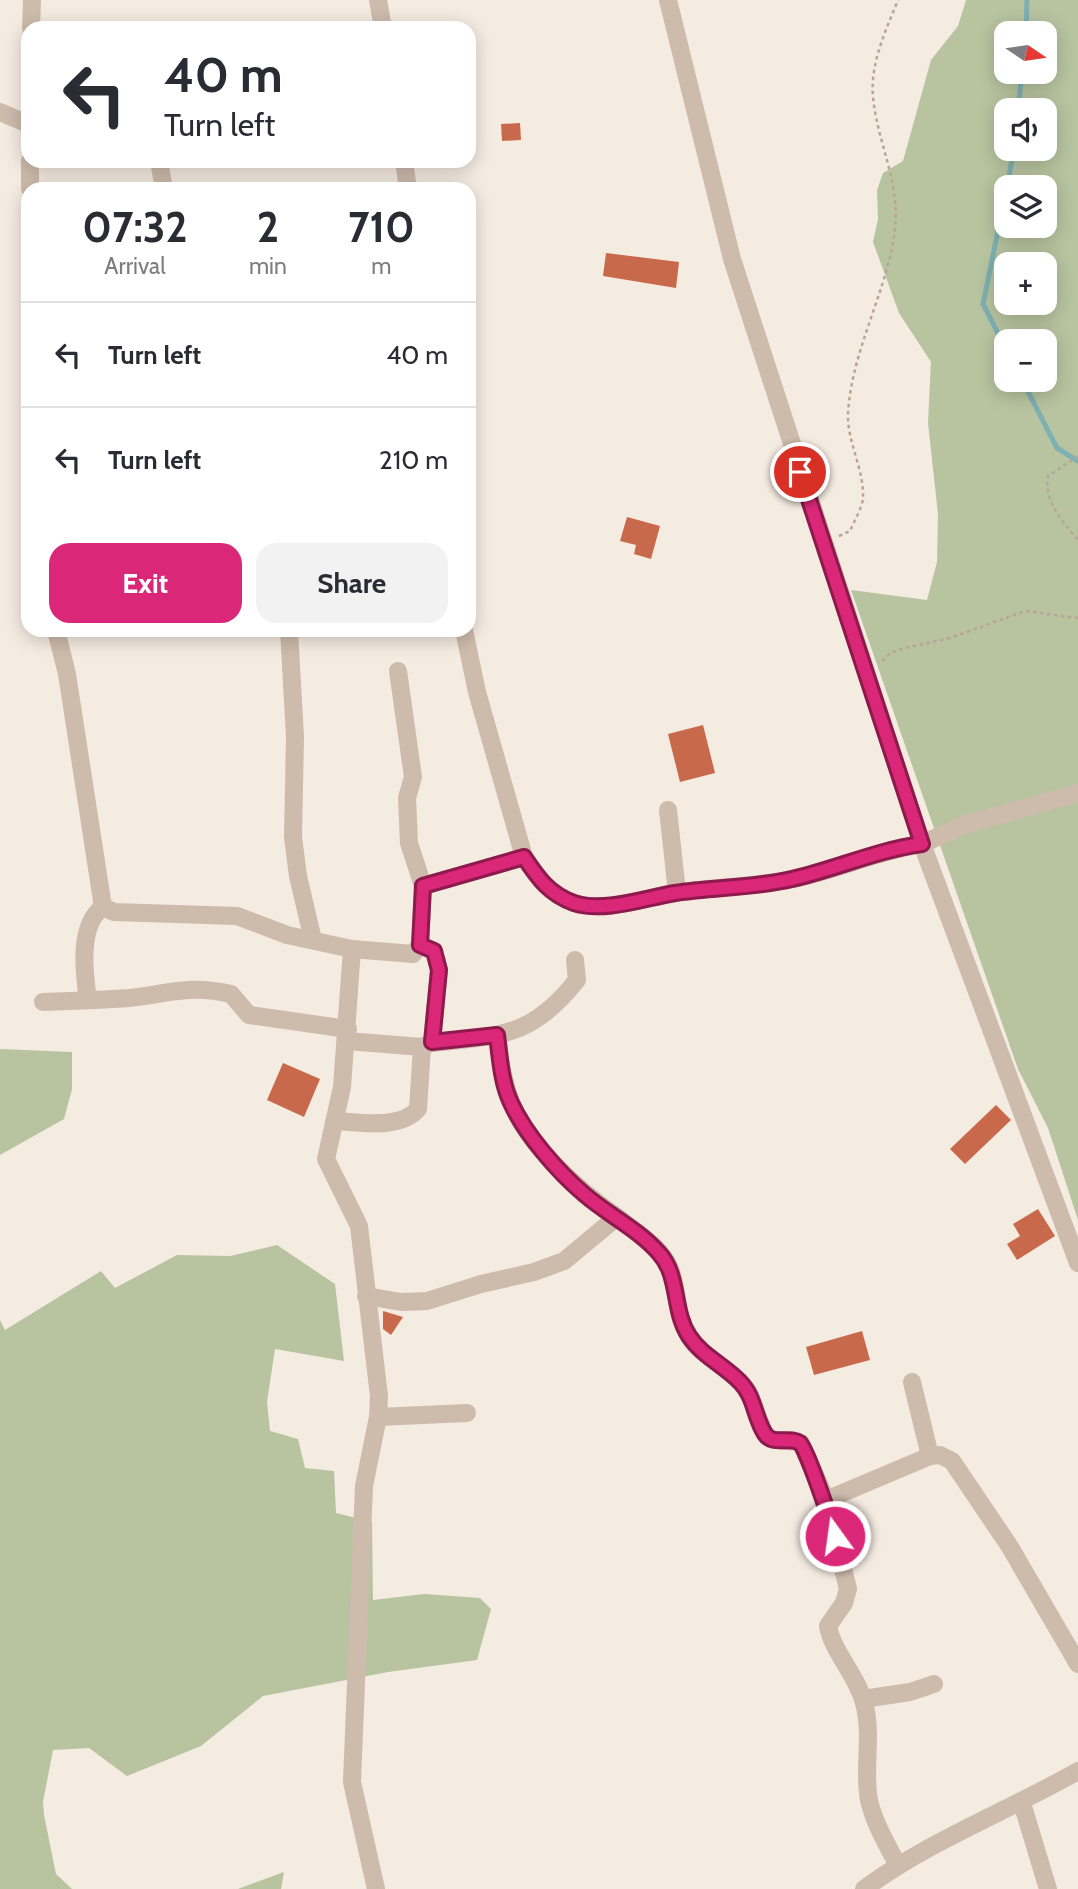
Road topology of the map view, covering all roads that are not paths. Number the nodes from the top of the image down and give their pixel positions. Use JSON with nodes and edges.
{"nodes":[{"id":1,"x":32,"y":0,"type":"edge"},
{"id":2,"x":378,"y":0,"type":"edge"},
{"id":3,"x":668,"y":0,"type":"edge"},
{"id":4,"x":31,"y":21,"type":"edge"},
{"id":5,"x":382,"y":21,"type":"edge"},
{"id":6,"x":0,"y":112,"type":"edge"},
{"id":7,"x":21,"y":121,"type":"edge"},
{"id":8,"x":58,"y":637,"type":"edge"},
{"id":9,"x":289,"y":637,"type":"edge"},
{"id":10,"x":465,"y":637,"type":"edge"},
{"id":11,"x":398,"y":671,"type":"dead end"},
{"id":12,"x":1078,"y":793,"type":"edge"},
{"id":13,"x":668,"y":810,"type":"dead end"},
{"id":14,"x":922,"y":844,"type":"junction"},
{"id":15,"x":524,"y":857,"type":"junction"},
{"id":16,"x":423,"y":886,"type":"junction"},
{"id":17,"x":677,"y":892,"type":"junction"},
{"id":18,"x":103,"y":907,"type":"junction"},
{"id":19,"x":313,"y":940,"type":"junction"},
{"id":20,"x":420,"y":945,"type":"junction"},
{"id":21,"x":352,"y":949,"type":"junction"},
{"id":22,"x":575,"y":960,"type":"dead end"},
{"id":23,"x":88,"y":1000,"type":"junction"},
{"id":24,"x":43,"y":1002,"type":"dead end"},
{"id":25,"x":348,"y":1035,"type":"junction"},
{"id":26,"x":497,"y":1035,"type":"junction"},
{"id":27,"x":427,"y":1045,"type":"junction"},
{"id":28,"x":334,"y":1122,"type":"junction"},
{"id":29,"x":617,"y":1217,"type":"junction"},
{"id":30,"x":1078,"y":1263,"type":"edge"},
{"id":31,"x":366,"y":1296,"type":"junction"},
{"id":32,"x":912,"y":1382,"type":"dead end"},
{"id":33,"x":467,"y":1413,"type":"dead end"},
{"id":34,"x":378,"y":1417,"type":"junction"},
{"id":35,"x":930,"y":1456,"type":"junction"},
{"id":36,"x":826,"y":1500,"type":"junction"},
{"id":37,"x":1078,"y":1664,"type":"edge"},
{"id":38,"x":934,"y":1684,"type":"dead end"},
{"id":39,"x":863,"y":1699,"type":"junction"},
{"id":40,"x":1078,"y":1771,"type":"edge"},
{"id":41,"x":1022,"y":1803,"type":"junction"},
{"id":42,"x":897,"y":1864,"type":"junction"},
{"id":43,"x":376,"y":1889,"type":"edge"},
{"id":44,"x":864,"y":1889,"type":"edge"},
{"id":45,"x":1048,"y":1889,"type":"edge"}],
"edges":[{"from":1,"to":4,"type":"street"},
{"from":2,"to":5,"type":"street"},
{"from":3,"to":14,"type":"street"},
{"from":6,"to":7,"type":"street"},
{"from":8,"to":18,"type":"street"},
{"from":9,"to":19,"type":"street"},
{"from":10,"to":15,"type":"street"},
{"from":11,"to":16,"type":"street"},
{"from":12,"to":14,"type":"street"},
{"from":13,"to":17,"type":"street"},
{"from":14,"to":17,"type":"street"},
{"from":14,"to":30,"type":"street"},
{"from":15,"to":16,"type":"street"},
{"from":15,"to":17,"type":"street"},
{"from":16,"to":20,"type":"street"},
{"from":18,"to":19,"type":"street"},
{"from":18,"to":23,"type":"street"},
{"from":19,"to":21,"type":"street"},
{"from":20,"to":21,"type":"street"},
{"from":20,"to":27,"type":"street"},
{"from":21,"to":25,"type":"street"},
{"from":22,"to":26,"type":"street"},
{"from":23,"to":24,"type":"street"},
{"from":23,"to":25,"type":"street"},
{"from":25,"to":27,"type":"street"},
{"from":25,"to":28,"type":"street"},
{"from":26,"to":27,"type":"street"},
{"from":26,"to":29,"type":"street"},
{"from":27,"to":28,"type":"street"},
{"from":28,"to":31,"type":"street"},
{"from":29,"to":31,"type":"street"},
{"from":29,"to":36,"type":"street"},
{"from":31,"to":34,"type":"street"},
{"from":32,"to":35,"type":"street"},
{"from":33,"to":34,"type":"street"},
{"from":34,"to":43,"type":"street"},
{"from":35,"to":36,"type":"street"},
{"from":35,"to":37,"type":"street"},
{"from":36,"to":39,"type":"street"},
{"from":38,"to":39,"type":"street"},
{"from":39,"to":42,"type":"street"},
{"from":40,"to":41,"type":"street"},
{"from":41,"to":42,"type":"street"},
{"from":41,"to":45,"type":"street"},
{"from":42,"to":44,"type":"street"}]}
